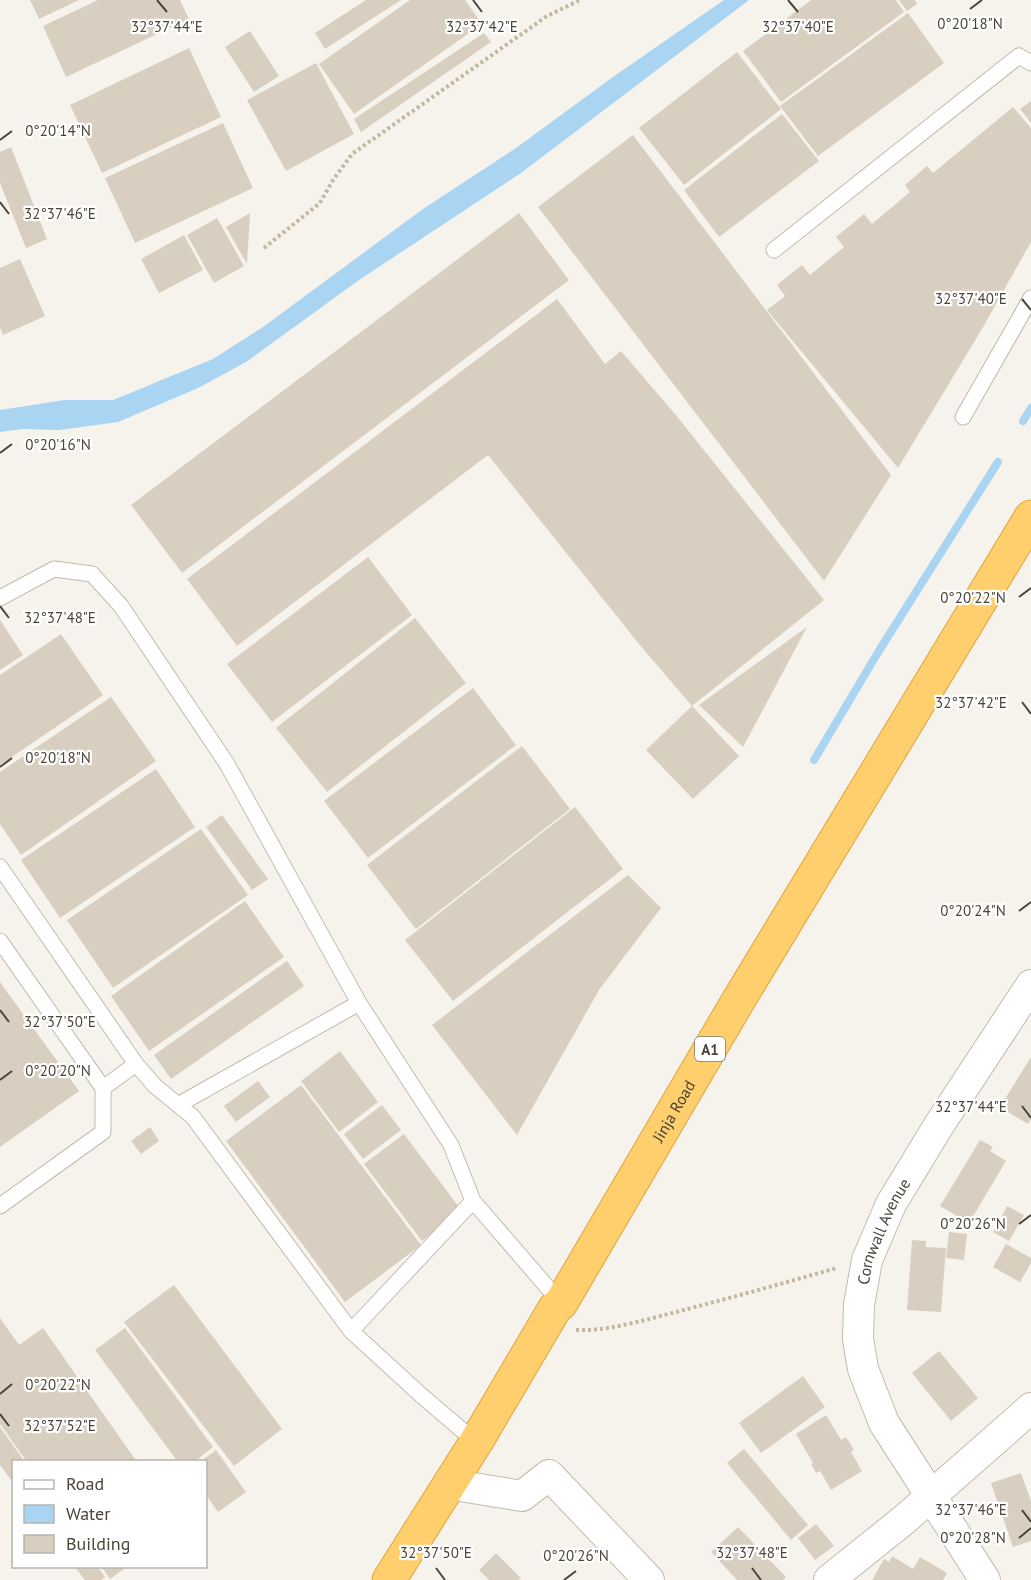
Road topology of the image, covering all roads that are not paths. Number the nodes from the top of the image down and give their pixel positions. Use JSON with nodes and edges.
{"nodes":[{"id":1,"x":1031,"y":63,"type":"edge"},
{"id":2,"x":774,"y":250,"type":"dead end"},
{"id":3,"x":1031,"y":298,"type":"edge"},
{"id":4,"x":963,"y":417,"type":"dead end"},
{"id":5,"x":1031,"y":517,"type":"edge"},
{"id":6,"x":0,"y":598,"type":"edge"},
{"id":7,"x":0,"y":867,"type":"edge"},
{"id":8,"x":0,"y":941,"type":"edge"},
{"id":9,"x":1031,"y":985,"type":"edge"},
{"id":10,"x":358,"y":1003,"type":"junction"},
{"id":11,"x":136,"y":1064,"type":"junction"},
{"id":12,"x":103,"y":1088,"type":"junction"},
{"id":13,"x":178,"y":1105,"type":"junction"},
{"id":14,"x":473,"y":1201,"type":"junction"},
{"id":15,"x":0,"y":1206,"type":"edge"},
{"id":16,"x":552,"y":1316,"type":"junction"},
{"id":17,"x":351,"y":1331,"type":"junction"},
{"id":18,"x":1031,"y":1408,"type":"edge"},
{"id":19,"x":476,"y":1442,"type":"junction"},
{"id":20,"x":448,"y":1484,"type":"junction"},
{"id":21,"x":930,"y":1497,"type":"junction"},
{"id":22,"x":389,"y":1580,"type":"edge"},
{"id":23,"x":649,"y":1580,"type":"edge"},
{"id":24,"x":829,"y":1580,"type":"edge"},
{"id":25,"x":985,"y":1580,"type":"edge"}],
"edges":[{"from":1,"to":2,"type":"lane"},
{"from":3,"to":4,"type":"lane"},
{"from":5,"to":16,"type":"highway","name":"Jinja Road","number":"A1"},
{"from":6,"to":10,"type":"lane"},
{"from":7,"to":11,"type":"lane"},
{"from":8,"to":12,"type":"lane"},
{"from":9,"to":21,"type":"street","name":"Cornwall Avenue"},
{"from":10,"to":13,"type":"lane"},
{"from":10,"to":14,"type":"lane"},
{"from":11,"to":12,"type":"lane"},
{"from":11,"to":13,"type":"lane"},
{"from":12,"to":15,"type":"lane"},
{"from":13,"to":17,"type":"lane"},
{"from":14,"to":16,"type":"lane"},
{"from":14,"to":17,"type":"lane"},
{"from":16,"to":19,"type":"highway","name":"Jinja Road","number":"A1"},
{"from":17,"to":19,"type":"lane"},
{"from":18,"to":21,"type":"street"},
{"from":19,"to":20,"type":"highway","name":"Jinja Road","number":"A1"},
{"from":20,"to":22,"type":"highway","name":"Jinja Road","number":"A1"},
{"from":20,"to":23,"type":"street"},
{"from":21,"to":24,"type":"street"},
{"from":21,"to":25,"type":"street","name":"Cornwall Avenue"}]}
